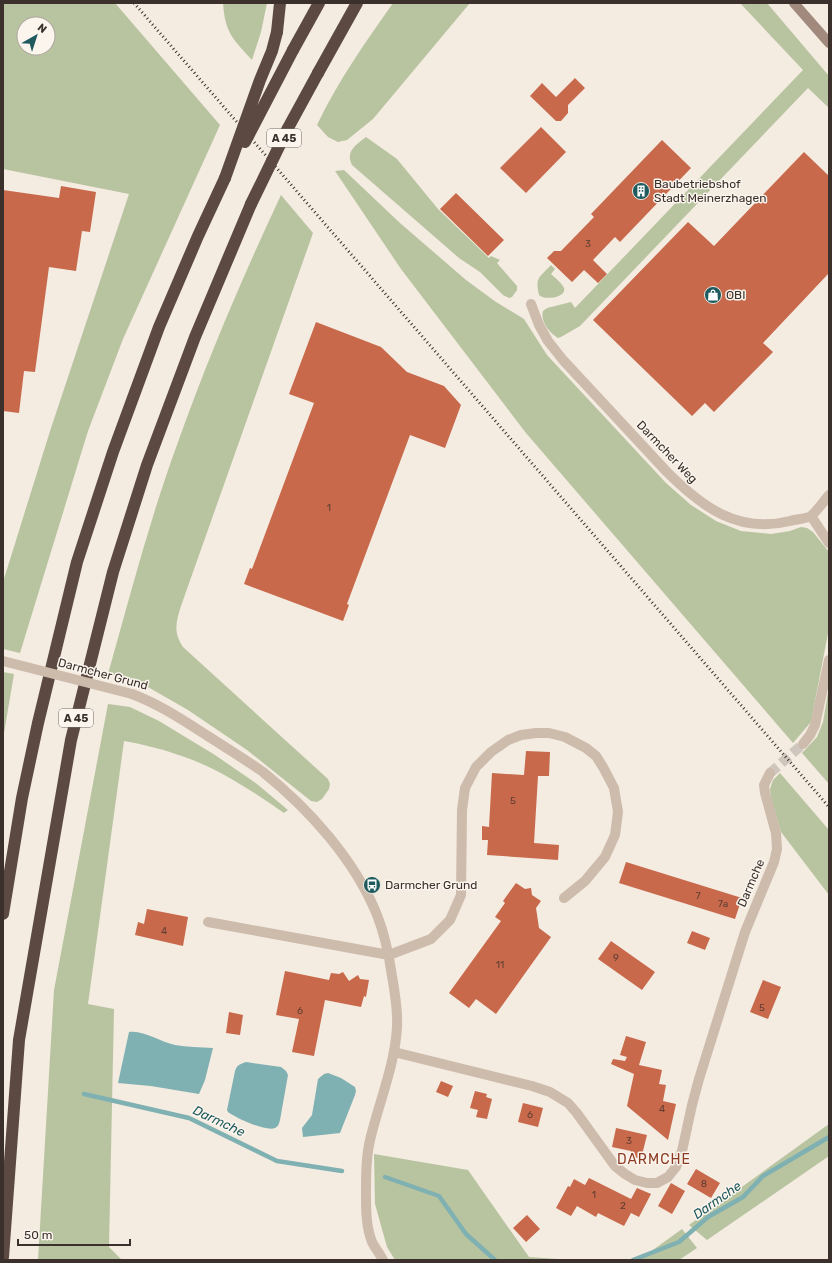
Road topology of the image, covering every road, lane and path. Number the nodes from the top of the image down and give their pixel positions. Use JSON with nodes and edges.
{"nodes":[{"id":1,"x":280,"y":3,"type":"edge"},
{"id":2,"x":319,"y":3,"type":"edge"},
{"id":3,"x":357,"y":3,"type":"edge"},
{"id":4,"x":794,"y":3,"type":"edge"},
{"id":5,"x":829,"y":43,"type":"edge"},
{"id":6,"x":225,"y":178,"type":"junction"},
{"id":7,"x":531,"y":304,"type":"dead end"},
{"id":8,"x":829,"y":495,"type":"edge"},
{"id":9,"x":811,"y":516,"type":"junction"},
{"id":10,"x":829,"y":543,"type":"edge"},
{"id":11,"x":829,"y":660,"type":"edge"},
{"id":12,"x":3,"y":661,"type":"edge"},
{"id":13,"x":803,"y":744,"type":"tunnel mouth"},
{"id":14,"x":770,"y":773,"type":"tunnel mouth"},
{"id":15,"x":564,"y":898,"type":"dead end"},
{"id":16,"x":3,"y":914,"type":"edge"},
{"id":17,"x":208,"y":922,"type":"dead end"},
{"id":18,"x":388,"y":955,"type":"junction"},
{"id":19,"x":394,"y":1052,"type":"junction"},
{"id":20,"x":3,"y":1257,"type":"edge"},
{"id":21,"x":383,"y":1260,"type":"edge"}],
"edges":[{"from":1,"to":6,"type":"highway","bridge":true},
{"from":2,"to":6,"type":"highway","number":"A 45","bridge":true},
{"from":3,"to":20,"type":"highway","number":"A 45","bridge":true},
{"from":4,"to":5,"type":"main road"},
{"from":6,"to":16,"type":"highway","number":"A 45"},
{"from":7,"to":9,"type":"street","name":"Darmcher Weg"},
{"from":8,"to":9,"type":"street"},
{"from":9,"to":10,"type":"street"},
{"from":11,"to":13,"type":"street"},
{"from":12,"to":18,"type":"street","name":"Darmcher Grund","bridge":true},
{"from":14,"to":19,"type":"street","name":"Darmche"},
{"from":15,"to":18,"type":"street"},
{"from":17,"to":18,"type":"street"},
{"from":18,"to":19,"type":"street","name":"Darmcher Grund"},
{"from":19,"to":21,"type":"street","name":"Darmcher Grund"}]}
